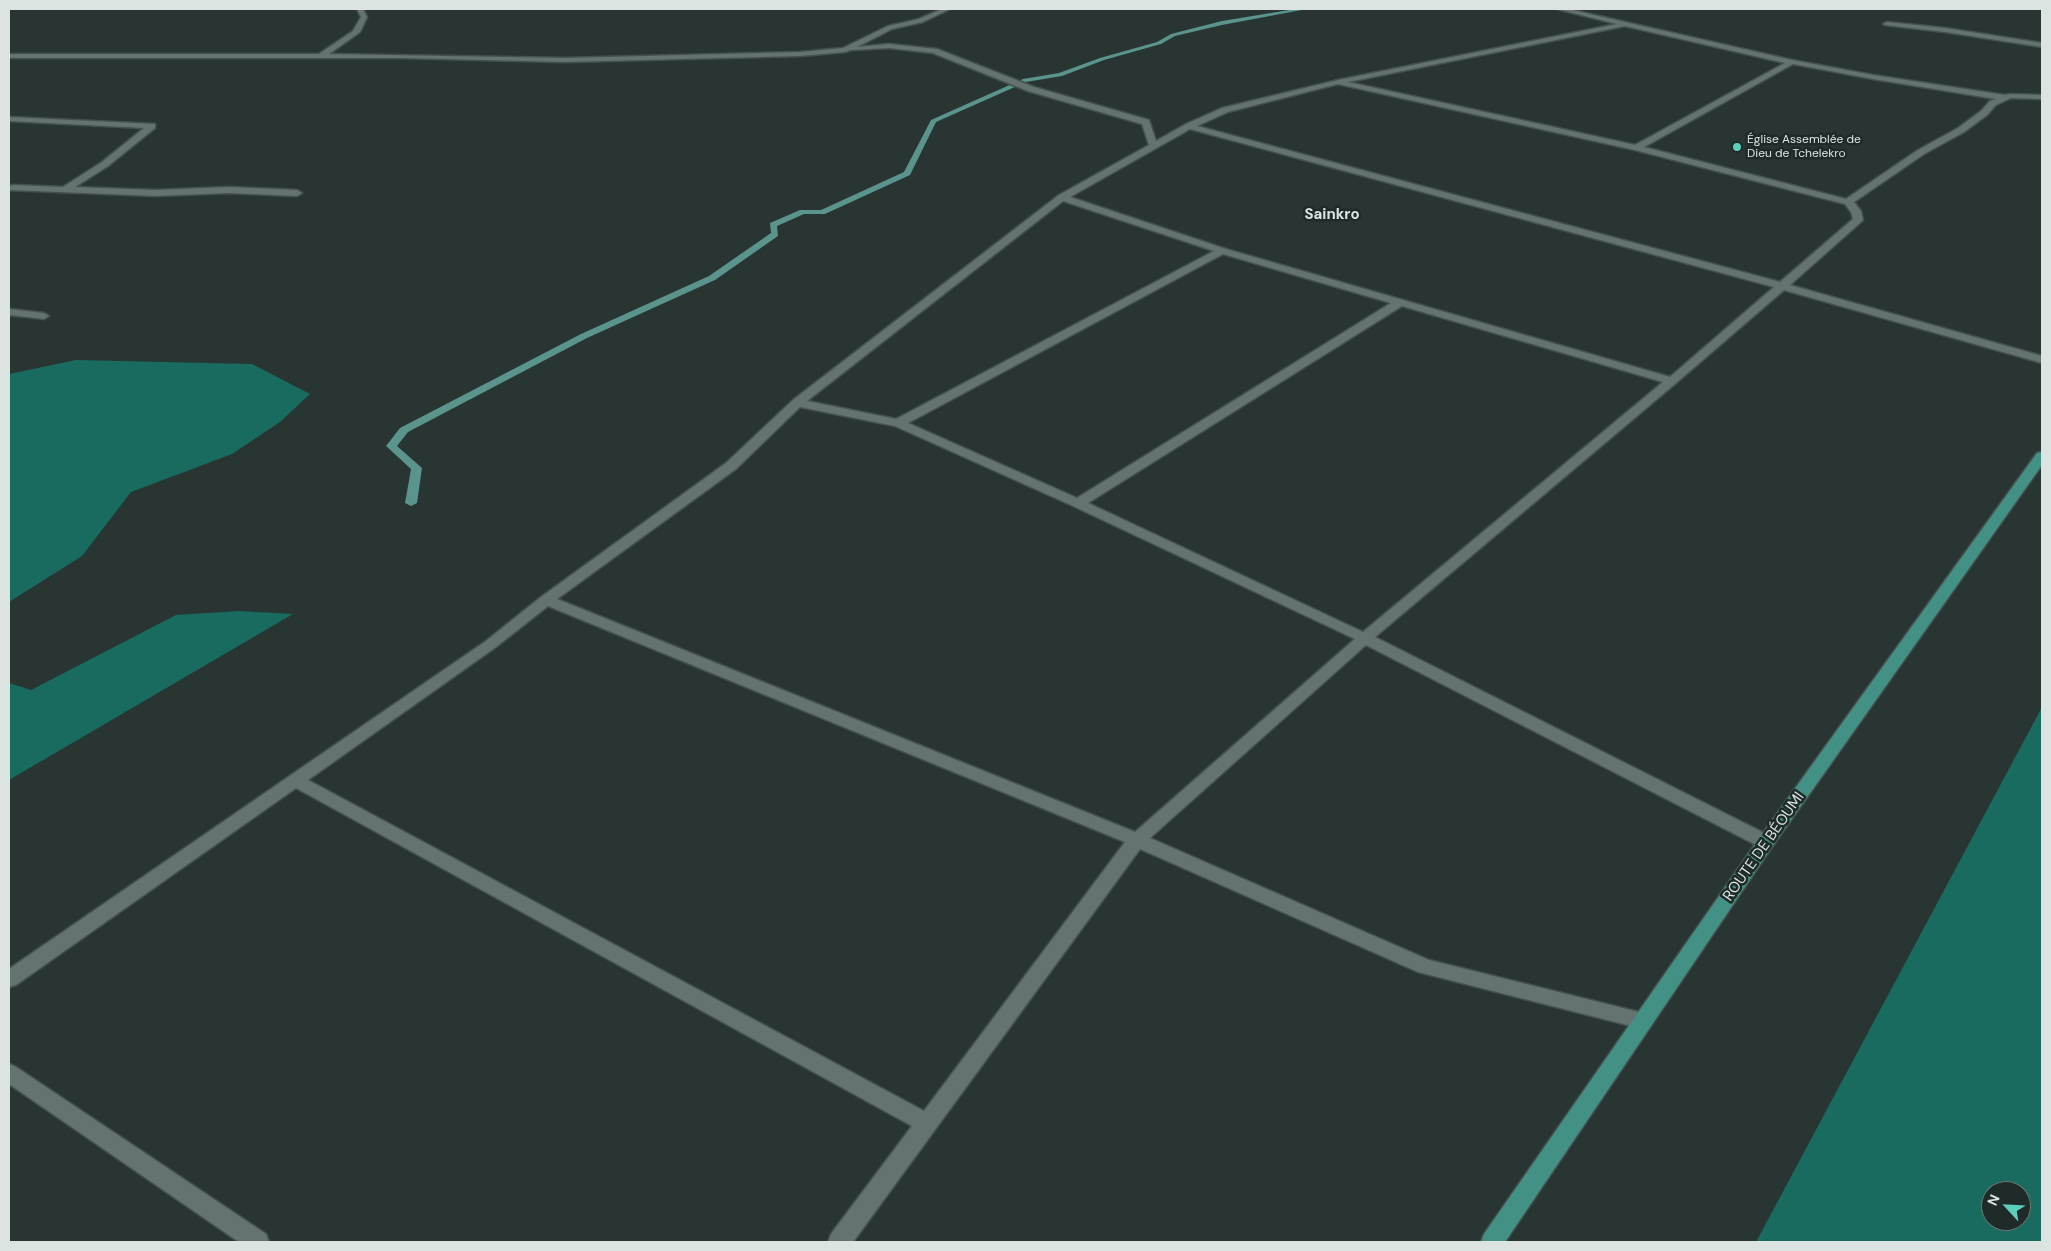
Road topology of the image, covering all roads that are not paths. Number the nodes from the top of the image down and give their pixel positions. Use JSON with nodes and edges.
{"nodes":[{"id":1,"x":360,"y":9,"type":"edge"},
{"id":2,"x":947,"y":9,"type":"edge"},
{"id":3,"x":1560,"y":9,"type":"edge"},
{"id":4,"x":1623,"y":24,"type":"junction"},
{"id":5,"x":1887,"y":24,"type":"dead end"},
{"id":6,"x":2042,"y":45,"type":"edge"},
{"id":7,"x":845,"y":50,"type":"junction"},
{"id":8,"x":9,"y":56,"type":"edge"},
{"id":9,"x":319,"y":57,"type":"junction"},
{"id":10,"x":1792,"y":62,"type":"junction"},
{"id":11,"x":1338,"y":82,"type":"junction"},
{"id":12,"x":2042,"y":97,"type":"edge"},
{"id":13,"x":2004,"y":98,"type":"junction"},
{"id":14,"x":2042,"y":106,"type":"edge"},
{"id":15,"x":9,"y":119,"type":"edge"},
{"id":16,"x":1189,"y":126,"type":"junction"},
{"id":17,"x":1154,"y":147,"type":"junction"},
{"id":18,"x":1636,"y":148,"type":"junction"},
{"id":19,"x":13,"y":188,"type":"dead end"},
{"id":20,"x":65,"y":190,"type":"junction"},
{"id":21,"x":297,"y":193,"type":"dead end"},
{"id":22,"x":1062,"y":197,"type":"junction"},
{"id":23,"x":1848,"y":202,"type":"junction"},
{"id":24,"x":1222,"y":251,"type":"junction"},
{"id":25,"x":1783,"y":286,"type":"junction"},
{"id":26,"x":1401,"y":302,"type":"junction"},
{"id":27,"x":9,"y":312,"type":"edge"},
{"id":28,"x":44,"y":316,"type":"dead end"},
{"id":29,"x":2042,"y":360,"type":"edge"},
{"id":30,"x":1672,"y":381,"type":"junction"},
{"id":31,"x":797,"y":404,"type":"junction"},
{"id":32,"x":898,"y":422,"type":"junction"},
{"id":33,"x":2042,"y":456,"type":"edge"},
{"id":34,"x":1078,"y":502,"type":"junction"},
{"id":35,"x":546,"y":600,"type":"junction"},
{"id":36,"x":1366,"y":638,"type":"junction"},
{"id":37,"x":297,"y":781,"type":"junction"},
{"id":38,"x":1137,"y":840,"type":"junction"},
{"id":39,"x":1766,"y":842,"type":"junction"},
{"id":40,"x":9,"y":979,"type":"edge"},
{"id":41,"x":1643,"y":1021,"type":"junction"},
{"id":42,"x":9,"y":1073,"type":"edge"},
{"id":43,"x":927,"y":1123,"type":"junction"},
{"id":44,"x":258,"y":1242,"type":"edge"},
{"id":45,"x":838,"y":1242,"type":"edge"},
{"id":46,"x":1492,"y":1242,"type":"edge"}],
"edges":[{"from":1,"to":9,"type":"street"},
{"from":2,"to":7,"type":"street"},
{"from":3,"to":4,"type":"street"},
{"from":4,"to":10,"type":"street"},
{"from":4,"to":11,"type":"street"},
{"from":5,"to":6,"type":"street"},
{"from":7,"to":9,"type":"street"},
{"from":7,"to":17,"type":"street"},
{"from":8,"to":9,"type":"street"},
{"from":10,"to":13,"type":"street"},
{"from":10,"to":18,"type":"street"},
{"from":11,"to":16,"type":"street"},
{"from":11,"to":18,"type":"street"},
{"from":12,"to":13,"type":"street"},
{"from":13,"to":14,"type":"street"},
{"from":13,"to":23,"type":"street"},
{"from":15,"to":20,"type":"street"},
{"from":16,"to":17,"type":"street"},
{"from":16,"to":25,"type":"street"},
{"from":17,"to":22,"type":"street"},
{"from":18,"to":23,"type":"street"},
{"from":19,"to":20,"type":"street"},
{"from":20,"to":21,"type":"street"},
{"from":22,"to":24,"type":"street"},
{"from":22,"to":31,"type":"street"},
{"from":23,"to":25,"type":"street"},
{"from":24,"to":26,"type":"street"},
{"from":24,"to":32,"type":"street"},
{"from":25,"to":29,"type":"street"},
{"from":25,"to":30,"type":"street"},
{"from":26,"to":30,"type":"street"},
{"from":26,"to":34,"type":"street"},
{"from":27,"to":28,"type":"street"},
{"from":30,"to":36,"type":"street"},
{"from":31,"to":32,"type":"street"},
{"from":31,"to":35,"type":"street"},
{"from":32,"to":34,"type":"street"},
{"from":33,"to":39,"type":"main road","name":"ROUTE DE BÉOUMI"},
{"from":34,"to":36,"type":"street"},
{"from":35,"to":37,"type":"street"},
{"from":35,"to":38,"type":"street"},
{"from":36,"to":38,"type":"street"},
{"from":36,"to":39,"type":"street"},
{"from":37,"to":40,"type":"street"},
{"from":37,"to":43,"type":"street"},
{"from":38,"to":41,"type":"street"},
{"from":38,"to":43,"type":"street"},
{"from":39,"to":41,"type":"main road","name":"ROUTE DE BÉOUMI"},
{"from":41,"to":46,"type":"main road","name":"ROUTE DE BÉOUMI"},
{"from":42,"to":44,"type":"street"},
{"from":43,"to":45,"type":"street"}]}
